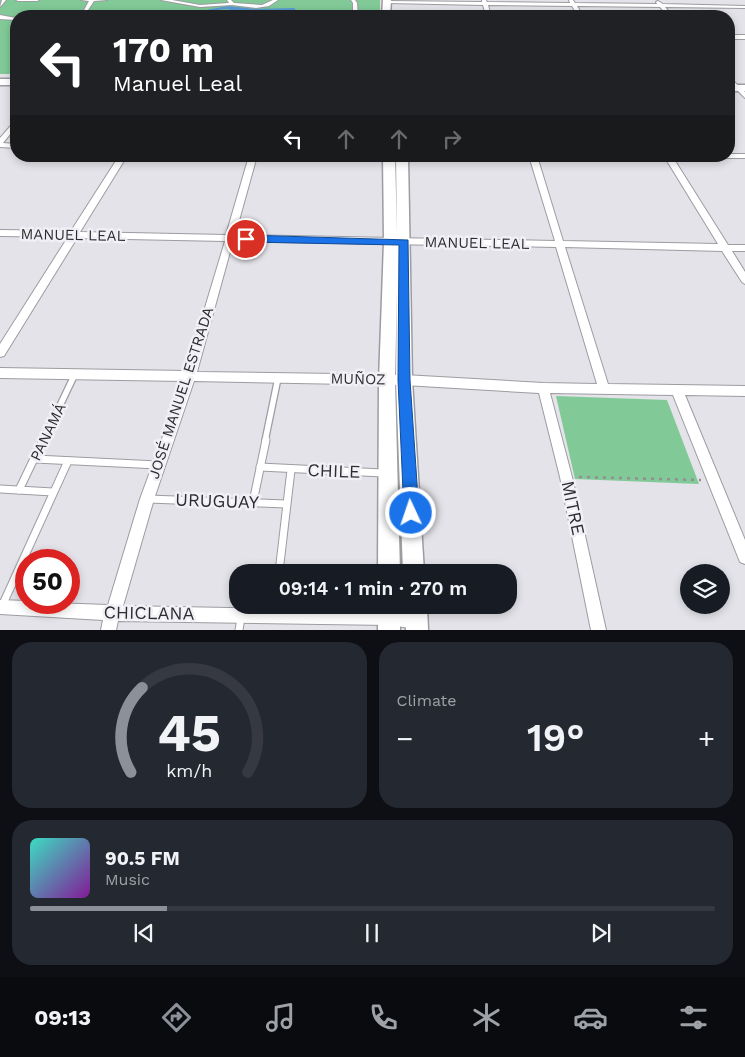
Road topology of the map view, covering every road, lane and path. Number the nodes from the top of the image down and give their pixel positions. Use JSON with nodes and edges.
{"nodes":[{"id":1,"x":4,"y":0,"type":"edge"},
{"id":2,"x":18,"y":0,"type":"edge"},
{"id":3,"x":37,"y":0,"type":"edge"},
{"id":4,"x":52,"y":0,"type":"edge"},
{"id":5,"x":66,"y":0,"type":"edge"},
{"id":6,"x":84,"y":0,"type":"edge"},
{"id":7,"x":105,"y":0,"type":"edge"},
{"id":8,"x":163,"y":0,"type":"edge"},
{"id":9,"x":276,"y":0,"type":"edge"},
{"id":10,"x":656,"y":0,"type":"edge"},
{"id":11,"x":92,"y":1,"type":"junction"},
{"id":12,"x":390,"y":1,"type":"edge"},
{"id":13,"x":230,"y":2,"type":"edge"},
{"id":14,"x":484,"y":2,"type":"edge"},
{"id":15,"x":572,"y":3,"type":"edge"},
{"id":16,"x":661,"y":5,"type":"junction"},
{"id":17,"x":745,"y":6,"type":"edge"},
{"id":18,"x":0,"y":9,"type":"edge"},
{"id":19,"x":86,"y":10,"type":"edge"},
{"id":20,"x":665,"y":10,"type":"edge"},
{"id":21,"x":737,"y":88,"type":"edge"},
{"id":22,"x":745,"y":96,"type":"edge"},
{"id":23,"x":10,"y":131,"type":"edge"},
{"id":24,"x":0,"y":144,"type":"edge"},
{"id":25,"x":119,"y":162,"type":"edge"},
{"id":26,"x":251,"y":162,"type":"edge"},
{"id":27,"x":390,"y":162,"type":"edge"},
{"id":28,"x":402,"y":162,"type":"edge"},
{"id":29,"x":535,"y":162,"type":"edge"},
{"id":30,"x":672,"y":162,"type":"edge"},
{"id":31,"x":0,"y":233,"type":"edge"},
{"id":32,"x":74,"y":234,"type":"junction"},
{"id":33,"x":228,"y":239,"type":"junction"},
{"id":34,"x":398,"y":242,"type":"junction"},
{"id":35,"x":560,"y":245,"type":"junction"},
{"id":36,"x":725,"y":247,"type":"junction"},
{"id":37,"x":745,"y":248,"type":"edge"},
{"id":38,"x":745,"y":280,"type":"edge"},
{"id":39,"x":0,"y":353,"type":"edge"},
{"id":40,"x":0,"y":373,"type":"edge"},
{"id":41,"x":76,"y":374,"type":"junction"},
{"id":42,"x":190,"y":377,"type":"junction"},
{"id":43,"x":278,"y":378,"type":"junction"},
{"id":44,"x":387,"y":380,"type":"junction"},
{"id":45,"x":404,"y":380,"type":"junction"},
{"id":46,"x":543,"y":388,"type":"junction"},
{"id":47,"x":604,"y":389,"type":"junction"},
{"id":48,"x":677,"y":390,"type":"junction"},
{"id":49,"x":745,"y":391,"type":"edge"},
{"id":50,"x":35,"y":459,"type":"junction"},
{"id":51,"x":68,"y":461,"type":"junction"},
{"id":52,"x":159,"y":465,"type":"junction"},
{"id":53,"x":260,"y":467,"type":"junction"},
{"id":54,"x":291,"y":470,"type":"junction"},
{"id":55,"x":399,"y":473,"type":"junction"},
{"id":56,"x":566,"y":477,"type":"junction"},
{"id":57,"x":714,"y":481,"type":"junction"},
{"id":58,"x":0,"y":489,"type":"edge"},
{"id":59,"x":19,"y":490,"type":"junction"},
{"id":60,"x":53,"y":492,"type":"junction"},
{"id":61,"x":147,"y":499,"type":"junction"},
{"id":62,"x":253,"y":502,"type":"junction"},
{"id":63,"x":286,"y":504,"type":"junction"},
{"id":64,"x":745,"y":557,"type":"edge"},
{"id":65,"x":281,"y":564,"type":"edge"},
{"id":66,"x":390,"y":564,"type":"edge"},
{"id":67,"x":413,"y":564,"type":"edge"},
{"id":68,"x":1,"y":607,"type":"edge"},
{"id":69,"x":114,"y":613,"type":"junction"},
{"id":70,"x":264,"y":614,"type":"edge"},
{"id":71,"x":332,"y":614,"type":"edge"},
{"id":72,"x":389,"y":618,"type":"edge"},
{"id":73,"x":417,"y":618,"type":"edge"},
{"id":74,"x":240,"y":622,"type":"edge"},
{"id":75,"x":108,"y":630,"type":"edge"},
{"id":76,"x":599,"y":630,"type":"edge"}],
"edges":[{"from":1,"to":18,"type":"street"},
{"from":2,"to":3,"type":"street"},
{"from":4,"to":5,"type":"street"},
{"from":6,"to":11,"type":"street"},
{"from":7,"to":11,"type":"street"},
{"from":8,"to":13,"type":"street"},
{"from":9,"to":13,"type":"street"},
{"from":10,"to":16,"type":"street"},
{"from":11,"to":19,"type":"street"},
{"from":12,"to":14,"type":"street"},
{"from":14,"to":15,"type":"street"},
{"from":15,"to":16,"type":"street"},
{"from":16,"to":17,"type":"street"},
{"from":16,"to":20,"type":"street"},
{"from":21,"to":22,"type":"street"},
{"from":23,"to":24,"type":"street"},
{"from":25,"to":32,"type":"street"},
{"from":26,"to":33,"type":"street","name":"JOSÉ MANUEL ESTRADA"},
{"from":27,"to":34,"type":"main road"},
{"from":28,"to":34,"type":"main road"},
{"from":29,"to":35,"type":"street"},
{"from":30,"to":36,"type":"street"},
{"from":31,"to":32,"type":"street","name":"MANUEL LEAL"},
{"from":32,"to":33,"type":"street","name":"MANUEL LEAL"},
{"from":32,"to":39,"type":"street"},
{"from":33,"to":34,"type":"street","name":"MANUEL LEAL"},
{"from":33,"to":42,"type":"street","name":"JOSÉ MANUEL ESTRADA"},
{"from":34,"to":35,"type":"street","name":"MANUEL LEAL"},
{"from":34,"to":44,"type":"main road"},
{"from":34,"to":45,"type":"main road"},
{"from":35,"to":36,"type":"street","name":"MANUEL LEAL"},
{"from":35,"to":47,"type":"street"},
{"from":36,"to":37,"type":"street","name":"MANUEL LEAL"},
{"from":36,"to":38,"type":"street"},
{"from":40,"to":41,"type":"street","name":"MUÑOZ"},
{"from":41,"to":42,"type":"street","name":"MUÑOZ"},
{"from":41,"to":50,"type":"lane","name":"PANAMÁ"},
{"from":42,"to":43,"type":"street","name":"MUÑOZ"},
{"from":42,"to":52,"type":"street","name":"JOSÉ MANUEL ESTRADA"},
{"from":43,"to":44,"type":"street","name":"MUÑOZ"},
{"from":43,"to":53,"type":"lane"},
{"from":44,"to":45,"type":"street","name":"MUÑOZ"},
{"from":44,"to":55,"type":"main road"},
{"from":45,"to":46,"type":"street","name":"MUÑOZ"},
{"from":45,"to":55,"type":"main road"},
{"from":46,"to":47,"type":"street","name":"MUÑOZ"},
{"from":46,"to":56,"type":"street","name":"MITRE"},
{"from":47,"to":48,"type":"street","name":"MUÑOZ"},
{"from":48,"to":49,"type":"street","name":"MUÑOZ"},
{"from":48,"to":57,"type":"street"},
{"from":50,"to":51,"type":"lane"},
{"from":50,"to":59,"type":"lane","name":"PANAMÁ"},
{"from":51,"to":52,"type":"lane"},
{"from":51,"to":60,"type":"lane"},
{"from":52,"to":61,"type":"street","name":"JOSÉ MANUEL ESTRADA"},
{"from":53,"to":54,"type":"lane","name":"CHILE"},
{"from":53,"to":62,"type":"lane"},
{"from":54,"to":55,"type":"lane","name":"CHILE"},
{"from":54,"to":63,"type":"lane"},
{"from":55,"to":66,"type":"main road"},
{"from":55,"to":67,"type":"main road"},
{"from":56,"to":57,"type":"path"},
{"from":56,"to":76,"type":"street","name":"MITRE"},
{"from":57,"to":64,"type":"street"},
{"from":58,"to":59,"type":"lane"},
{"from":59,"to":60,"type":"lane"},
{"from":60,"to":68,"type":"lane"},
{"from":61,"to":62,"type":"lane","name":"URUGUAY"},
{"from":61,"to":69,"type":"street","name":"JOSÉ MANUEL ESTRADA"},
{"from":62,"to":63,"type":"lane","name":"URUGUAY"},
{"from":63,"to":65,"type":"lane"},
{"from":68,"to":69,"type":"street","name":"CHICLANA"},
{"from":69,"to":74,"type":"street","name":"CHICLANA"},
{"from":69,"to":75,"type":"street","name":"JOSÉ MANUEL ESTRADA"},
{"from":70,"to":74,"type":"street","name":"CHICLANA"},
{"from":71,"to":72,"type":"street","name":"CHICLANA"},
{"from":72,"to":73,"type":"street","name":"CHICLANA"}]}
